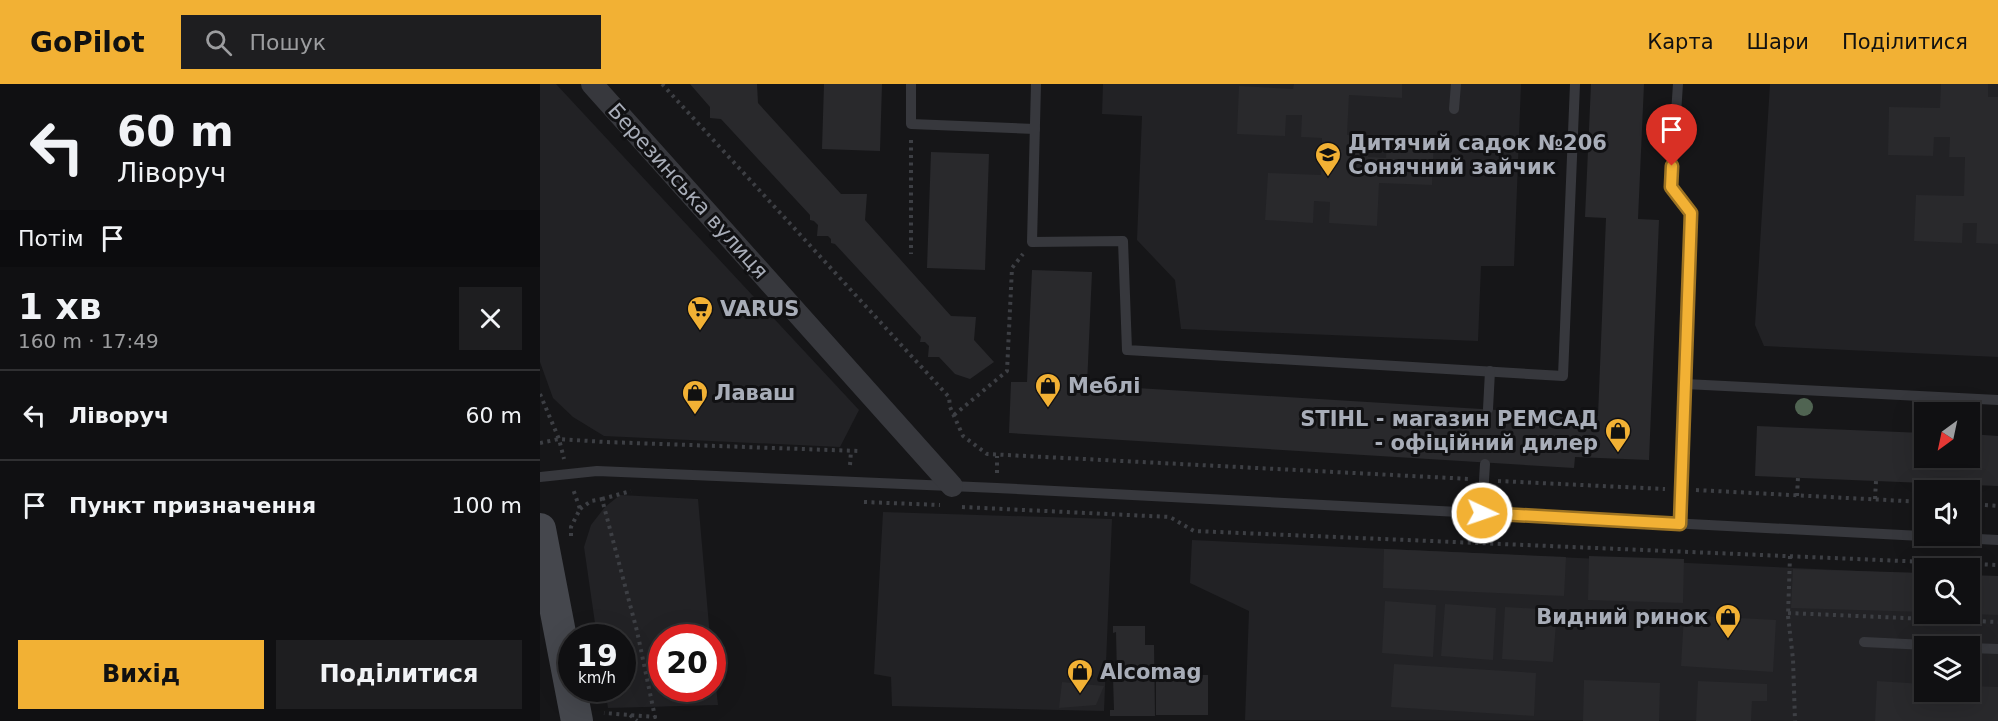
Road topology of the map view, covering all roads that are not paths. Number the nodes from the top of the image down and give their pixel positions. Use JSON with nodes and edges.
{"nodes":[{"id":1,"x":592,"y":84,"type":"edge"},
{"id":2,"x":912,"y":84,"type":"edge"},
{"id":3,"x":1036,"y":84,"type":"edge"},
{"id":4,"x":1456,"y":84,"type":"edge"},
{"id":5,"x":1575,"y":84,"type":"edge"},
{"id":6,"x":1678,"y":84,"type":"edge"},
{"id":7,"x":1454,"y":110,"type":"dead end"},
{"id":8,"x":1035,"y":129,"type":"junction"},
{"id":9,"x":1490,"y":371,"type":"junction"},
{"id":10,"x":1685,"y":384,"type":"junction"},
{"id":11,"x":1998,"y":400,"type":"edge"},
{"id":12,"x":1488,"y":409,"type":"dead end"},
{"id":13,"x":1485,"y":464,"type":"dead end"},
{"id":14,"x":540,"y":477,"type":"edge"},
{"id":15,"x":952,"y":486,"type":"junction"},
{"id":16,"x":1482,"y":513,"type":"junction"},
{"id":17,"x":1680,"y":524,"type":"junction"},
{"id":18,"x":540,"y":529,"type":"edge"},
{"id":19,"x":1998,"y":540,"type":"edge"},
{"id":20,"x":1864,"y":642,"type":"dead end"},
{"id":21,"x":1914,"y":644,"type":"edge"},
{"id":22,"x":1980,"y":648,"type":"edge"},
{"id":23,"x":1998,"y":649,"type":"edge"},
{"id":24,"x":589,"y":717,"type":"edge"}],
"edges":[{"from":1,"to":15,"type":"street","name":"Березинська вулиця"},
{"from":2,"to":8,"type":"lane"},
{"from":3,"to":8,"type":"lane"},
{"from":4,"to":7,"type":"lane"},
{"from":5,"to":9,"type":"lane"},
{"from":6,"to":10,"type":"lane"},
{"from":8,"to":9,"type":"lane"},
{"from":9,"to":12,"type":"lane"},
{"from":10,"to":11,"type":"lane"},
{"from":10,"to":17,"type":"lane"},
{"from":13,"to":16,"type":"lane"},
{"from":14,"to":15,"type":"lane"},
{"from":15,"to":16,"type":"lane"},
{"from":16,"to":17,"type":"lane"},
{"from":17,"to":19,"type":"lane"},
{"from":18,"to":24,"type":"main road"},
{"from":20,"to":21,"type":"lane"},
{"from":22,"to":23,"type":"lane"}]}
